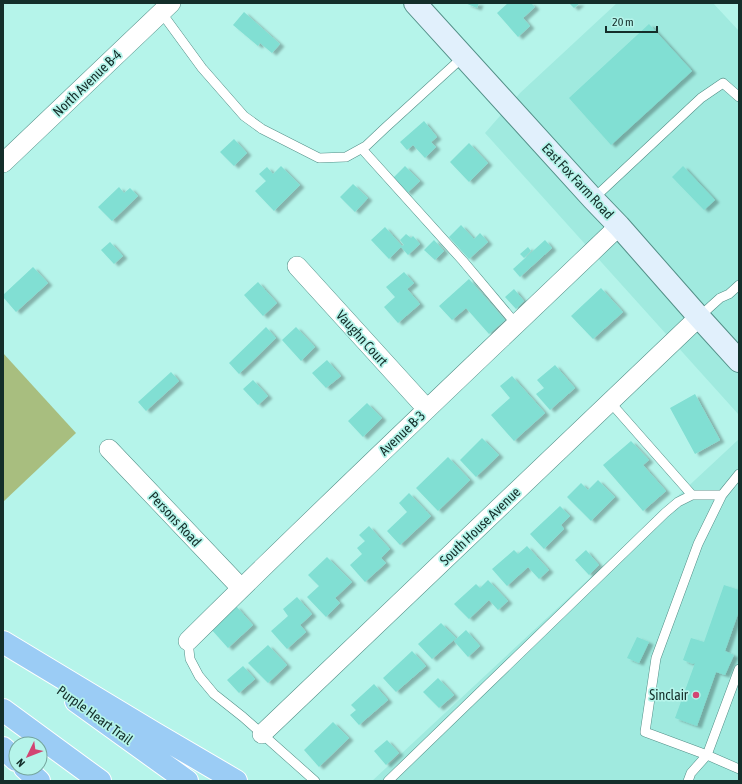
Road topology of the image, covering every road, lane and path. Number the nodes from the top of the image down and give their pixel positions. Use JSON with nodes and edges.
{"nodes":[{"id":1,"x":415,"y":3,"type":"edge"},
{"id":2,"x":166,"y":8,"type":"edge"},
{"id":3,"x":464,"y":56,"type":"junction"},
{"id":4,"x":739,"y":98,"type":"edge"},
{"id":5,"x":362,"y":148,"type":"junction"},
{"id":6,"x":3,"y":163,"type":"edge"},
{"id":7,"x":593,"y":199,"type":"junction"},
{"id":8,"x":619,"y":226,"type":"junction"},
{"id":9,"x":297,"y":266,"type":"dead end"},
{"id":10,"x":739,"y":285,"type":"edge"},
{"id":11,"x":699,"y":317,"type":"junction"},
{"id":12,"x":516,"y":324,"type":"junction"},
{"id":13,"x":739,"y":361,"type":"edge"},
{"id":14,"x":610,"y":402,"type":"junction"},
{"id":15,"x":427,"y":409,"type":"junction"},
{"id":16,"x":109,"y":449,"type":"dead end"},
{"id":17,"x":739,"y":474,"type":"edge"},
{"id":18,"x":692,"y":495,"type":"junction"},
{"id":19,"x":722,"y":495,"type":"junction"},
{"id":20,"x":241,"y":588,"type":"junction"},
{"id":21,"x":188,"y":641,"type":"joint"},
{"id":22,"x":3,"y":642,"type":"edge"},
{"id":23,"x":3,"y":648,"type":"edge"},
{"id":24,"x":739,"y":669,"type":"edge"},
{"id":25,"x":3,"y":710,"type":"edge"},
{"id":26,"x":262,"y":734,"type":"junction"},
{"id":27,"x":707,"y":755,"type":"junction"},
{"id":28,"x":739,"y":769,"type":"edge"},
{"id":29,"x":100,"y":781,"type":"edge"},
{"id":30,"x":187,"y":781,"type":"edge"},
{"id":31,"x":236,"y":781,"type":"edge"},
{"id":32,"x":315,"y":781,"type":"edge"},
{"id":33,"x":388,"y":781,"type":"edge"},
{"id":34,"x":688,"y":781,"type":"edge"}],
"edges":[{"from":1,"to":3,"type":"main road","name":"East Fox Farm Road"},
{"from":2,"to":5,"type":"lane"},
{"from":2,"to":6,"type":"street","name":"North Avenue B-4"},
{"from":3,"to":5,"type":"lane"},
{"from":3,"to":7,"type":"main road","name":"East Fox Farm Road"},
{"from":4,"to":7,"type":"lane"},
{"from":5,"to":12,"type":"lane"},
{"from":7,"to":8,"type":"main road","name":"East Fox Farm Road"},
{"from":8,"to":11,"type":"main road","name":"East Fox Farm Road"},
{"from":8,"to":12,"type":"street","name":"Avenue B-3"},
{"from":9,"to":15,"type":"street","name":"Vaughn Court"},
{"from":10,"to":11,"type":"lane"},
{"from":11,"to":13,"type":"main road","name":"East Fox Farm Road"},
{"from":11,"to":14,"type":"street","name":"South House Avenue"},
{"from":12,"to":15,"type":"street","name":"Avenue B-3"},
{"from":14,"to":18,"type":"lane"},
{"from":14,"to":26,"type":"street","name":"South House Avenue"},
{"from":15,"to":20,"type":"street","name":"Avenue B-3"},
{"from":16,"to":20,"type":"street","name":"Persons Road"},
{"from":17,"to":19,"type":"lane"},
{"from":18,"to":19,"type":"lane"},
{"from":18,"to":33,"type":"lane"},
{"from":19,"to":27,"type":"lane"},
{"from":20,"to":21,"type":"street","name":"Avenue B-3"},
{"from":21,"to":26,"type":"lane"},
{"from":22,"to":31,"type":"highway"},
{"from":23,"to":30,"type":"highway","name":"Purple Heart Trail"},
{"from":24,"to":27,"type":"lane"},
{"from":25,"to":29,"type":"highway"},
{"from":26,"to":32,"type":"lane"},
{"from":27,"to":28,"type":"lane"},
{"from":27,"to":34,"type":"lane"}]}
